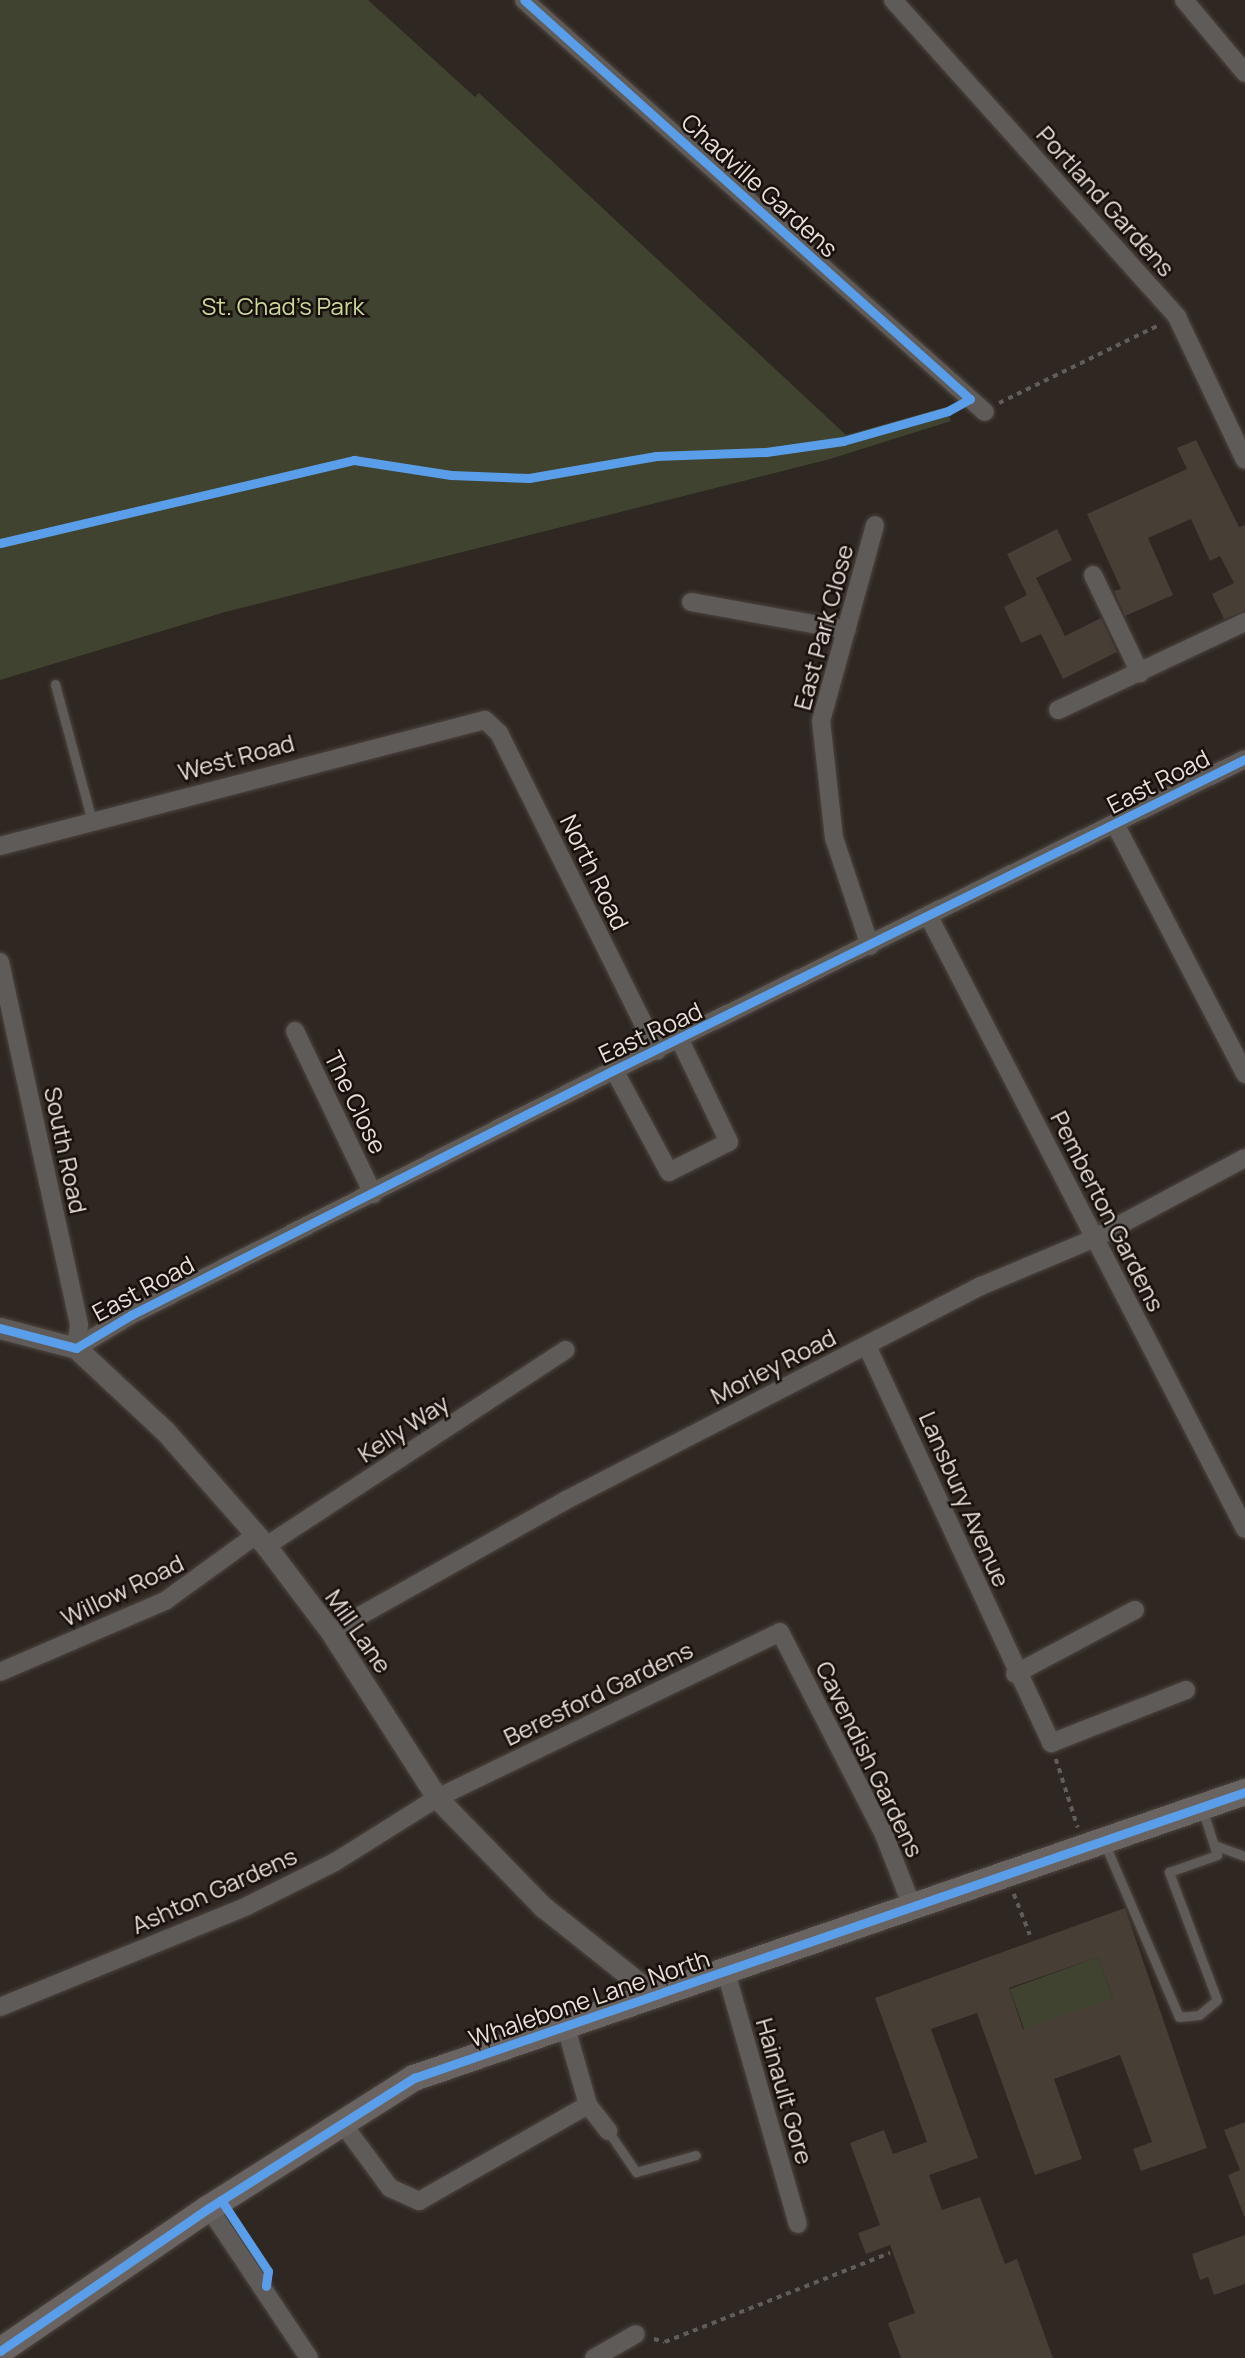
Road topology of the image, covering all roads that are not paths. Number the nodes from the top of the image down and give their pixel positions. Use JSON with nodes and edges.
{"nodes":[{"id":1,"x":524,"y":0,"type":"edge"},
{"id":2,"x":893,"y":0,"type":"edge"},
{"id":3,"x":1184,"y":0,"type":"edge"},
{"id":4,"x":1245,"y":73,"type":"edge"},
{"id":5,"x":985,"y":412,"type":"road end"},
{"id":6,"x":1245,"y":460,"type":"edge"},
{"id":7,"x":875,"y":525,"type":"dead end"},
{"id":8,"x":1093,"y":575,"type":"dead end"},
{"id":9,"x":691,"y":602,"type":"dead end"},
{"id":10,"x":1245,"y":622,"type":"edge"},
{"id":11,"x":846,"y":630,"type":"junction"},
{"id":12,"x":1140,"y":673,"type":"junction"},
{"id":13,"x":55,"y":684,"type":"dead end"},
{"id":14,"x":1058,"y":710,"type":"dead end"},
{"id":15,"x":485,"y":720,"type":"joint"},
{"id":16,"x":1245,"y":759,"type":"edge"},
{"id":17,"x":92,"y":821,"type":"junction"},
{"id":18,"x":1115,"y":824,"type":"junction"},
{"id":19,"x":0,"y":846,"type":"edge"},
{"id":20,"x":928,"y":915,"type":"junction"},
{"id":21,"x":870,"y":946,"type":"junction"},
{"id":22,"x":0,"y":962,"type":"edge"},
{"id":23,"x":295,"y":1031,"type":"dead end"},
{"id":24,"x":680,"y":1040,"type":"junction"},
{"id":25,"x":657,"y":1051,"type":"junction"},
{"id":26,"x":614,"y":1070,"type":"junction"},
{"id":27,"x":1245,"y":1074,"type":"edge"},
{"id":28,"x":1245,"y":1158,"type":"edge"},
{"id":29,"x":373,"y":1194,"type":"junction"},
{"id":30,"x":1094,"y":1238,"type":"junction"},
{"id":31,"x":0,"y":1328,"type":"edge"},
{"id":32,"x":867,"y":1346,"type":"junction"},
{"id":33,"x":76,"y":1349,"type":"junction"},
{"id":34,"x":566,"y":1350,"type":"dead end"},
{"id":35,"x":1245,"y":1529,"type":"edge"},
{"id":36,"x":261,"y":1540,"type":"junction"},
{"id":37,"x":1135,"y":1610,"type":"dead end"},
{"id":38,"x":331,"y":1632,"type":"junction"},
{"id":39,"x":780,"y":1632,"type":"joint"},
{"id":40,"x":0,"y":1672,"type":"edge"},
{"id":41,"x":1015,"y":1674,"type":"junction"},
{"id":42,"x":1186,"y":1690,"type":"dead end"},
{"id":43,"x":1245,"y":1792,"type":"edge"},
{"id":44,"x":437,"y":1798,"type":"junction"},
{"id":45,"x":1201,"y":1807,"type":"junction"},
{"id":46,"x":1093,"y":1842,"type":"junction"},
{"id":47,"x":1214,"y":1845,"type":"junction"},
{"id":48,"x":1245,"y":1856,"type":"edge"},
{"id":49,"x":913,"y":1909,"type":"junction"},
{"id":50,"x":726,"y":1972,"type":"junction"},
{"id":51,"x":655,"y":1996,"type":"junction"},
{"id":52,"x":0,"y":2007,"type":"edge"},
{"id":53,"x":565,"y":2024,"type":"junction"},
{"id":54,"x":588,"y":2105,"type":"junction"},
{"id":55,"x":343,"y":2124,"type":"junction"},
{"id":56,"x":608,"y":2131,"type":"joint"},
{"id":57,"x":696,"y":2155,"type":"dead end"},
{"id":58,"x":209,"y":2208,"type":"junction"},
{"id":59,"x":797,"y":2224,"type":"dead end"},
{"id":60,"x":636,"y":2334,"type":"road end"},
{"id":61,"x":0,"y":2351,"type":"edge"},
{"id":62,"x":309,"y":2358,"type":"edge"},
{"id":63,"x":594,"y":2358,"type":"edge"}],
"edges":[{"from":1,"to":5,"type":"street","name":"Chadville Gardens"},
{"from":2,"to":6,"type":"street","name":"Portland Gardens"},
{"from":3,"to":4,"type":"street"},
{"from":7,"to":11,"type":"street","name":"East Park Close"},
{"from":8,"to":12,"type":"street"},
{"from":9,"to":11,"type":"street"},
{"from":10,"to":12,"type":"street"},
{"from":11,"to":21,"type":"street","name":"East Park Close"},
{"from":12,"to":14,"type":"street"},
{"from":13,"to":17,"type":"lane"},
{"from":15,"to":17,"type":"street","name":"West Road"},
{"from":15,"to":25,"type":"street","name":"North Road"},
{"from":16,"to":18,"type":"street","name":"East Road"},
{"from":17,"to":19,"type":"street","name":"West Road"},
{"from":18,"to":20,"type":"street","name":"East Road"},
{"from":18,"to":27,"type":"street"},
{"from":20,"to":21,"type":"street","name":"East Road"},
{"from":20,"to":30,"type":"street","name":"Pemberton Gardens"},
{"from":21,"to":24,"type":"street","name":"East Road"},
{"from":22,"to":33,"type":"street","name":"South Road"},
{"from":23,"to":29,"type":"street","name":"The Close"},
{"from":24,"to":25,"type":"street","name":"East Road"},
{"from":24,"to":26,"type":"street"},
{"from":25,"to":26,"type":"street","name":"East Road"},
{"from":26,"to":29,"type":"street","name":"East Road"},
{"from":28,"to":30,"type":"street","name":"Morley Road"},
{"from":29,"to":33,"type":"street","name":"East Road"},
{"from":30,"to":32,"type":"street","name":"Morley Road"},
{"from":30,"to":35,"type":"street","name":"Pemberton Gardens"},
{"from":31,"to":33,"type":"street","name":"Mill Lane"},
{"from":32,"to":38,"type":"street","name":"Morley Road"},
{"from":32,"to":41,"type":"street","name":"Lansbury Avenue"},
{"from":33,"to":36,"type":"street","name":"Mill Lane"},
{"from":34,"to":36,"type":"street","name":"Kelly Way"},
{"from":36,"to":38,"type":"street","name":"Mill Lane"},
{"from":36,"to":40,"type":"street","name":"Willow Road"},
{"from":37,"to":41,"type":"street"},
{"from":38,"to":44,"type":"street","name":"Mill Lane"},
{"from":39,"to":44,"type":"street","name":"Beresford Gardens"},
{"from":39,"to":49,"type":"street","name":"Cavendish Gardens"},
{"from":41,"to":42,"type":"street","name":"Lansbury Avenue"},
{"from":43,"to":45,"type":"main road","name":"Whalebone Lane North"},
{"from":44,"to":51,"type":"street","name":"Mill Lane"},
{"from":44,"to":52,"type":"street","name":"Ashton Gardens"},
{"from":45,"to":46,"type":"main road","name":"Whalebone Lane North"},
{"from":45,"to":47,"type":"lane"},
{"from":46,"to":47,"type":"lane"},
{"from":46,"to":49,"type":"main road","name":"Whalebone Lane North"},
{"from":47,"to":48,"type":"lane"},
{"from":49,"to":50,"type":"main road","name":"Whalebone Lane North"},
{"from":50,"to":51,"type":"main road","name":"Whalebone Lane North"},
{"from":50,"to":59,"type":"street","name":"Hainault Gore"},
{"from":51,"to":53,"type":"main road","name":"Whalebone Lane North"},
{"from":53,"to":54,"type":"street"},
{"from":53,"to":55,"type":"main road","name":"Whalebone Lane North"},
{"from":54,"to":55,"type":"street"},
{"from":54,"to":56,"type":"street"},
{"from":55,"to":58,"type":"main road","name":"Whalebone Lane North"},
{"from":56,"to":57,"type":"lane"},
{"from":58,"to":61,"type":"main road","name":"Whalebone Lane North"},
{"from":58,"to":62,"type":"street"},
{"from":60,"to":63,"type":"street"}]}
